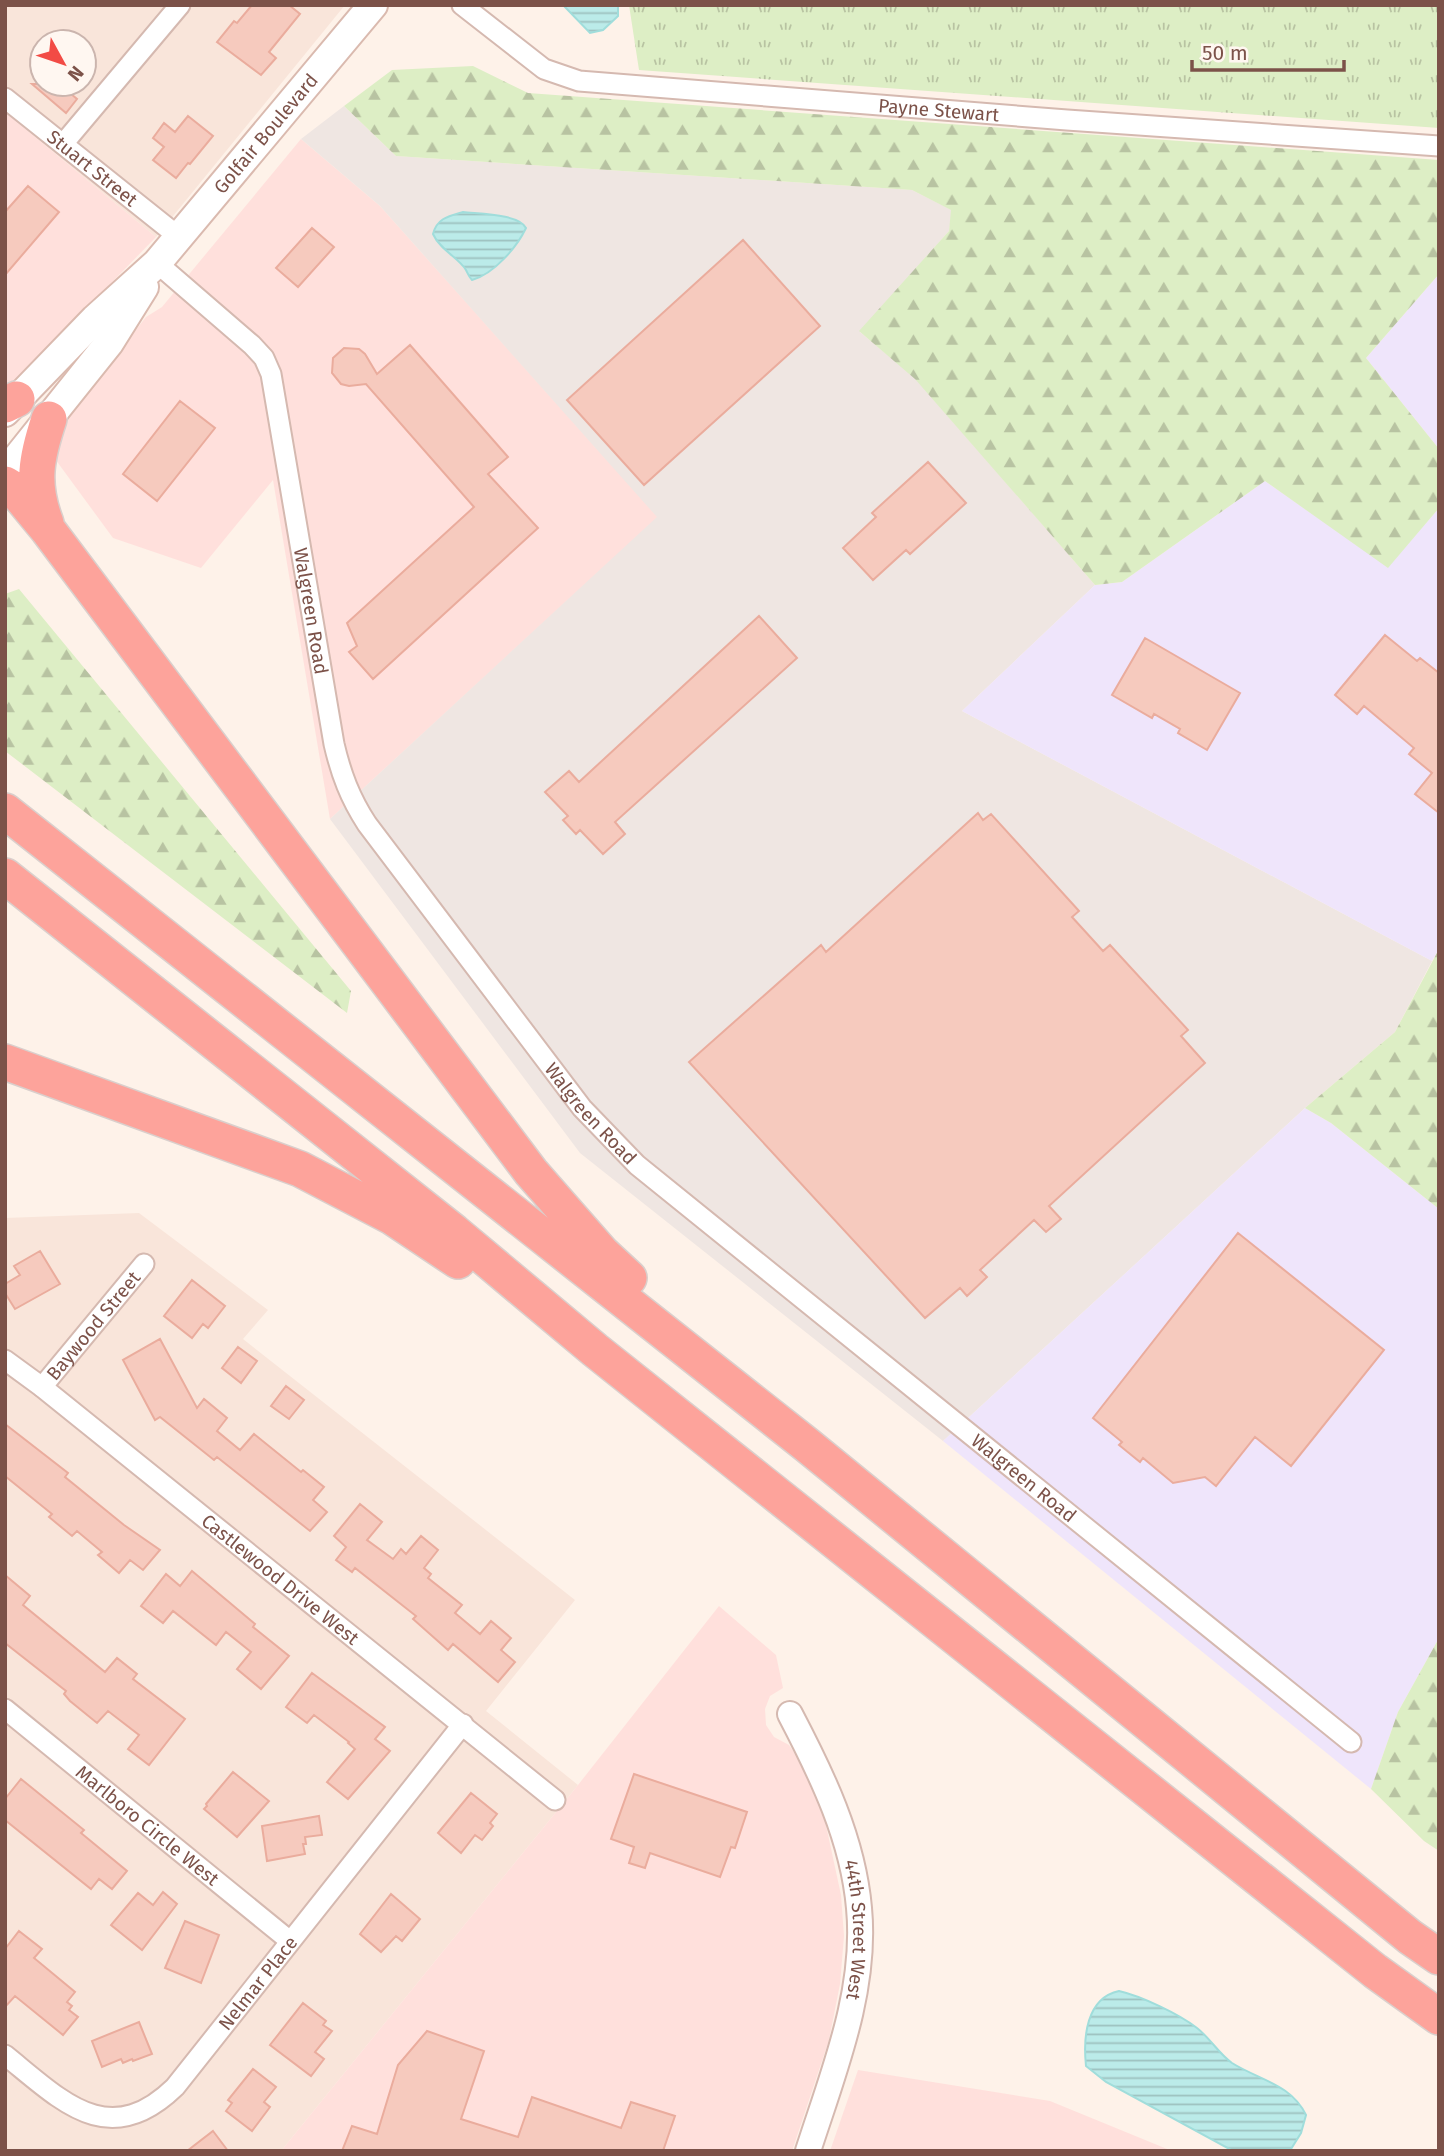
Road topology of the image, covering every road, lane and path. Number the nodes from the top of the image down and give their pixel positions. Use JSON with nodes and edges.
{"nodes":[{"id":1,"x":180,"y":5,"type":"edge"},
{"id":2,"x":373,"y":5,"type":"edge"},
{"id":3,"x":462,"y":5,"type":"edge"},
{"id":4,"x":5,"y":98,"type":"edge"},
{"id":5,"x":63,"y":144,"type":"junction"},
{"id":6,"x":1439,"y":146,"type":"edge"},
{"id":7,"x":179,"y":237,"type":"junction"},
{"id":8,"x":157,"y":263,"type":"junction"},
{"id":9,"x":111,"y":320,"type":"junction"},
{"id":10,"x":9,"y":405,"type":"edge"},
{"id":11,"x":49,"y":419,"type":"junction"},
{"id":12,"x":5,"y":473,"type":"edge"},
{"id":13,"x":5,"y":484,"type":"edge"},
{"id":14,"x":48,"y":530,"type":"junction"},
{"id":15,"x":5,"y":811,"type":"edge"},
{"id":16,"x":5,"y":876,"type":"edge"},
{"id":17,"x":5,"y":1062,"type":"edge"},
{"id":18,"x":144,"y":1264,"type":"dead end"},
{"id":19,"x":595,"y":1350,"type":"junction"},
{"id":20,"x":5,"y":1360,"type":"edge"},
{"id":21,"x":43,"y":1387,"type":"junction"},
{"id":22,"x":807,"y":1445,"type":"junction"},
{"id":23,"x":5,"y":1709,"type":"edge"},
{"id":24,"x":790,"y":1714,"type":"dead end"},
{"id":25,"x":463,"y":1724,"type":"junction"},
{"id":26,"x":1351,"y":1742,"type":"dead end"},
{"id":27,"x":555,"y":1800,"type":"dead end"},
{"id":28,"x":290,"y":1941,"type":"junction"},
{"id":29,"x":1439,"y":1957,"type":"edge"},
{"id":30,"x":1439,"y":2017,"type":"edge"},
{"id":31,"x":5,"y":2055,"type":"edge"},
{"id":32,"x":808,"y":2151,"type":"edge"}],
"edges":[{"from":1,"to":5,"type":"street"},
{"from":2,"to":7,"type":"main road","name":"Golfair Boulevard"},
{"from":3,"to":6,"type":"street","name":"Payne Stewart"},
{"from":4,"to":5,"type":"street","name":"Stuart Street"},
{"from":5,"to":7,"type":"street","name":"Stuart Street"},
{"from":7,"to":8,"type":"main road","name":"Golfair Boulevard"},
{"from":8,"to":9,"type":"main road","name":"Golfair Boulevard"},
{"from":8,"to":26,"type":"street","name":"Walgreen Road"},
{"from":9,"to":10,"type":"main road","name":"Golfair Boulevard"},
{"from":9,"to":11,"type":"main road","name":"Golfair Boulevard"},
{"from":11,"to":12,"type":"main road","name":"Golfair Boulevard"},
{"from":11,"to":14,"type":"highway"},
{"from":13,"to":14,"type":"highway"},
{"from":14,"to":22,"type":"highway"},
{"from":15,"to":22,"type":"highway"},
{"from":16,"to":19,"type":"highway"},
{"from":17,"to":19,"type":"highway"},
{"from":18,"to":21,"type":"street","name":"Baywood Street"},
{"from":19,"to":30,"type":"highway"},
{"from":20,"to":21,"type":"street","name":"Castlewood Drive West"},
{"from":21,"to":25,"type":"street","name":"Castlewood Drive West"},
{"from":22,"to":29,"type":"highway"},
{"from":23,"to":28,"type":"street","name":"Marlboro Circle West"},
{"from":24,"to":32,"type":"street","name":"44th Street West"},
{"from":25,"to":27,"type":"street","name":"Castlewood Drive West"},
{"from":25,"to":28,"type":"street","name":"Nelmar Place"},
{"from":28,"to":31,"type":"street","name":"Nelmar Place"}]}
